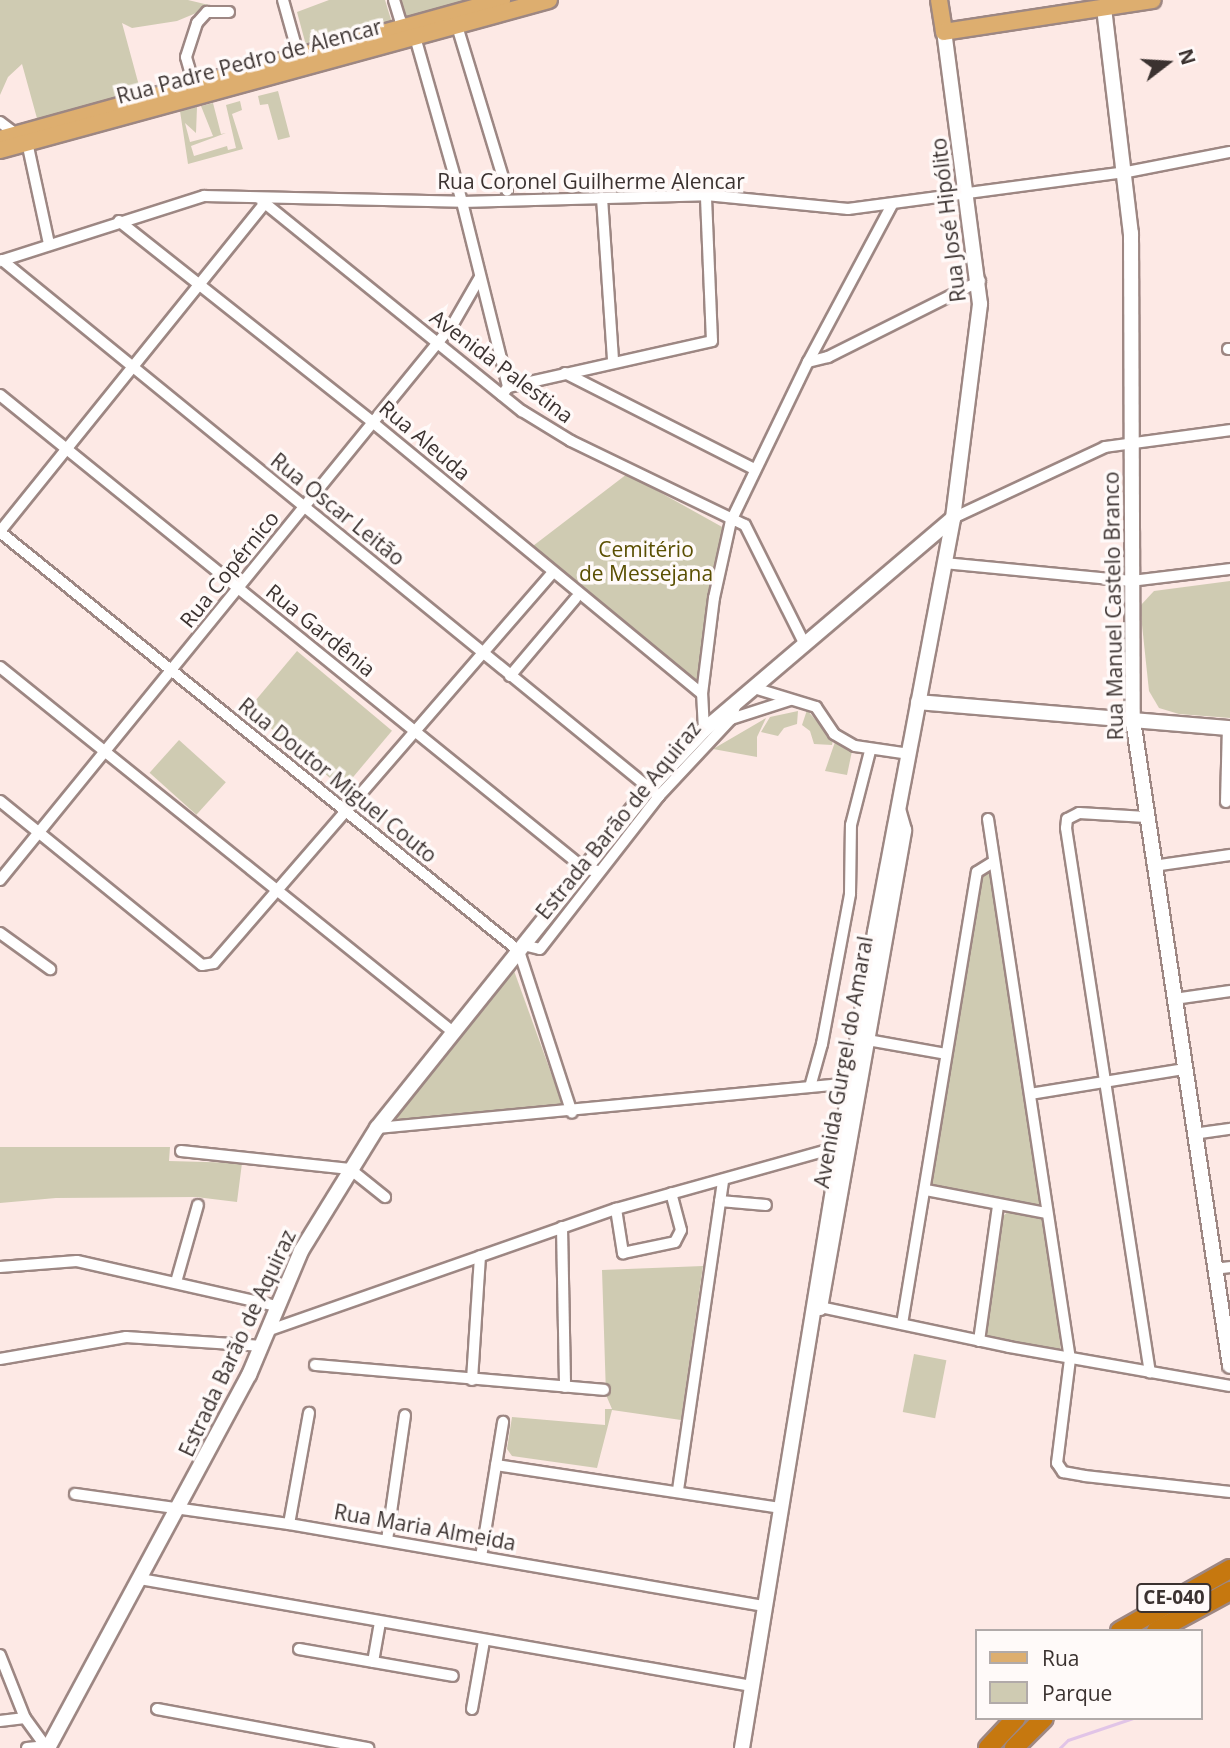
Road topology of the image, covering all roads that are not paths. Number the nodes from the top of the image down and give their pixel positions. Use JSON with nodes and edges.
{"nodes":[{"id":1,"x":283,"y":0,"type":"edge"},
{"id":2,"x":394,"y":0,"type":"edge"},
{"id":3,"x":502,"y":0,"type":"edge"},
{"id":4,"x":550,"y":0,"type":"edge"},
{"id":5,"x":939,"y":0,"type":"edge"},
{"id":6,"x":1153,"y":0,"type":"edge"},
{"id":7,"x":1103,"y":4,"type":"edge"},
{"id":8,"x":229,"y":12,"type":"dead end"},
{"id":9,"x":457,"y":26,"type":"junction"},
{"id":10,"x":411,"y":32,"type":"junction"},
{"id":11,"x":944,"y":32,"type":"junction"},
{"id":12,"x":299,"y":57,"type":"junction"},
{"id":13,"x":230,"y":81,"type":"junction"},
{"id":14,"x":194,"y":85,"type":"junction"},
{"id":15,"x":0,"y":122,"type":"edge"},
{"id":16,"x":22,"y":138,"type":"junction"},
{"id":17,"x":0,"y":139,"type":"edge"},
{"id":18,"x":0,"y":150,"type":"edge"},
{"id":19,"x":1230,"y":152,"type":"edge"},
{"id":20,"x":1127,"y":172,"type":"junction"},
{"id":21,"x":506,"y":191,"type":"dead end"},
{"id":22,"x":968,"y":194,"type":"junction"},
{"id":23,"x":255,"y":195,"type":"junction"},
{"id":24,"x":706,"y":195,"type":"junction"},
{"id":25,"x":602,"y":198,"type":"junction"},
{"id":26,"x":462,"y":202,"type":"junction"},
{"id":27,"x":265,"y":203,"type":"junction"},
{"id":28,"x":892,"y":205,"type":"junction"},
{"id":29,"x":119,"y":221,"type":"junction"},
{"id":30,"x":49,"y":244,"type":"junction"},
{"id":31,"x":1,"y":260,"type":"edge"},
{"id":32,"x":480,"y":277,"type":"junction"},
{"id":33,"x":980,"y":281,"type":"junction"},
{"id":34,"x":198,"y":285,"type":"junction"},
{"id":35,"x":437,"y":342,"type":"junction"},
{"id":36,"x":613,"y":360,"type":"junction"},
{"id":37,"x":808,"y":362,"type":"junction"},
{"id":38,"x":132,"y":369,"type":"junction"},
{"id":39,"x":565,"y":373,"type":"junction"},
{"id":40,"x":505,"y":391,"type":"junction"},
{"id":41,"x":0,"y":395,"type":"edge"},
{"id":42,"x":371,"y":421,"type":"junction"},
{"id":43,"x":1230,"y":430,"type":"edge"},
{"id":44,"x":1131,"y":442,"type":"junction"},
{"id":45,"x":66,"y":448,"type":"junction"},
{"id":46,"x":754,"y":469,"type":"junction"},
{"id":47,"x":305,"y":505,"type":"junction"},
{"id":48,"x":953,"y":518,"type":"junction"},
{"id":49,"x":731,"y":521,"type":"junction"},
{"id":50,"x":0,"y":532,"type":"edge"},
{"id":51,"x":944,"y":563,"type":"junction"},
{"id":52,"x":1230,"y":569,"type":"edge"},
{"id":53,"x":553,"y":572,"type":"junction"},
{"id":54,"x":1131,"y":580,"type":"junction"},
{"id":55,"x":239,"y":589,"type":"junction"},
{"id":56,"x":575,"y":599,"type":"dead end"},
{"id":57,"x":804,"y":643,"type":"junction"},
{"id":58,"x":479,"y":652,"type":"junction"},
{"id":59,"x":0,"y":667,"type":"edge"},
{"id":60,"x":172,"y":669,"type":"junction"},
{"id":61,"x":510,"y":676,"type":"junction"},
{"id":62,"x":754,"y":688,"type":"junction"},
{"id":63,"x":702,"y":694,"type":"junction"},
{"id":64,"x":790,"y":700,"type":"junction"},
{"id":65,"x":918,"y":702,"type":"junction"},
{"id":66,"x":737,"y":703,"type":"junction"},
{"id":67,"x":731,"y":719,"type":"junction"},
{"id":68,"x":1133,"y":720,"type":"junction"},
{"id":69,"x":1229,"y":728,"type":"edge"},
{"id":70,"x":412,"y":730,"type":"junction"},
{"id":71,"x":704,"y":730,"type":"junction"},
{"id":72,"x":693,"y":749,"type":"junction"},
{"id":73,"x":104,"y":751,"type":"junction"},
{"id":74,"x":870,"y":751,"type":"junction"},
{"id":75,"x":909,"y":754,"type":"junction"},
{"id":76,"x":655,"y":791,"type":"junction"},
{"id":77,"x":0,"y":801,"type":"edge"},
{"id":78,"x":1226,"y":802,"type":"dead end"},
{"id":79,"x":345,"y":812,"type":"junction"},
{"id":80,"x":1146,"y":817,"type":"junction"},
{"id":81,"x":988,"y":819,"type":"dead end"},
{"id":82,"x":38,"y":832,"type":"junction"},
{"id":83,"x":628,"y":836,"type":"junction"},
{"id":84,"x":611,"y":837,"type":"junction"},
{"id":85,"x":1230,"y":855,"type":"edge"},
{"id":86,"x":993,"y":862,"type":"junction"},
{"id":87,"x":1153,"y":866,"type":"junction"},
{"id":88,"x":585,"y":869,"type":"junction"},
{"id":89,"x":600,"y":871,"type":"junction"},
{"id":90,"x":0,"y":880,"type":"edge"},
{"id":91,"x":277,"y":890,"type":"junction"},
{"id":92,"x":0,"y":933,"type":"edge"},
{"id":93,"x":521,"y":948,"type":"junction"},
{"id":94,"x":50,"y":969,"type":"dead end"},
{"id":95,"x":1230,"y":991,"type":"edge"},
{"id":96,"x":1174,"y":999,"type":"junction"},
{"id":97,"x":453,"y":1032,"type":"junction"},
{"id":98,"x":863,"y":1039,"type":"junction"},
{"id":99,"x":946,"y":1054,"type":"junction"},
{"id":100,"x":1185,"y":1069,"type":"junction"},
{"id":101,"x":1104,"y":1081,"type":"junction"},
{"id":102,"x":856,"y":1083,"type":"junction"},
{"id":103,"x":810,"y":1087,"type":"junction"},
{"id":104,"x":1030,"y":1094,"type":"junction"},
{"id":105,"x":572,"y":1112,"type":"junction"},
{"id":106,"x":377,"y":1128,"type":"junction"},
{"id":107,"x":1230,"y":1129,"type":"edge"},
{"id":108,"x":1193,"y":1134,"type":"junction"},
{"id":109,"x":844,"y":1146,"type":"junction"},
{"id":110,"x":181,"y":1151,"type":"dead end"},
{"id":111,"x":351,"y":1169,"type":"junction"},
{"id":112,"x":723,"y":1180,"type":"junction"},
{"id":113,"x":926,"y":1190,"type":"junction"},
{"id":114,"x":671,"y":1194,"type":"junction"},
{"id":115,"x":385,"y":1197,"type":"dead end"},
{"id":116,"x":720,"y":1201,"type":"junction"},
{"id":117,"x":198,"y":1205,"type":"dead end"},
{"id":118,"x":766,"y":1205,"type":"dead end"},
{"id":119,"x":998,"y":1205,"type":"junction"},
{"id":120,"x":617,"y":1209,"type":"junction"},
{"id":121,"x":1047,"y":1213,"type":"junction"},
{"id":122,"x":562,"y":1227,"type":"junction"},
{"id":123,"x":480,"y":1256,"type":"junction"},
{"id":124,"x":0,"y":1267,"type":"edge"},
{"id":125,"x":1230,"y":1267,"type":"edge"},
{"id":126,"x":1214,"y":1269,"type":"junction"},
{"id":127,"x":176,"y":1282,"type":"junction"},
{"id":128,"x":277,"y":1306,"type":"junction"},
{"id":129,"x":815,"y":1309,"type":"junction"},
{"id":130,"x":902,"y":1324,"type":"junction"},
{"id":131,"x":270,"y":1330,"type":"junction"},
{"id":132,"x":979,"y":1341,"type":"junction"},
{"id":133,"x":263,"y":1346,"type":"junction"},
{"id":134,"x":0,"y":1359,"type":"edge"},
{"id":135,"x":1070,"y":1359,"type":"junction"},
{"id":136,"x":315,"y":1365,"type":"dead end"},
{"id":137,"x":1230,"y":1366,"type":"edge"},
{"id":138,"x":1150,"y":1373,"type":"junction"},
{"id":139,"x":472,"y":1380,"type":"junction"},
{"id":140,"x":1230,"y":1386,"type":"edge"},
{"id":141,"x":565,"y":1387,"type":"junction"},
{"id":142,"x":604,"y":1390,"type":"dead end"},
{"id":143,"x":309,"y":1413,"type":"dead end"},
{"id":144,"x":405,"y":1415,"type":"dead end"},
{"id":145,"x":503,"y":1422,"type":"dead end"},
{"id":146,"x":496,"y":1465,"type":"junction"},
{"id":147,"x":678,"y":1490,"type":"junction"},
{"id":148,"x":1230,"y":1492,"type":"edge"},
{"id":149,"x":75,"y":1494,"type":"dead end"},
{"id":150,"x":180,"y":1506,"type":"junction"},
{"id":151,"x":780,"y":1508,"type":"junction"},
{"id":152,"x":289,"y":1524,"type":"junction"},
{"id":153,"x":387,"y":1540,"type":"junction"},
{"id":154,"x":481,"y":1557,"type":"junction"},
{"id":155,"x":1230,"y":1569,"type":"edge"},
{"id":156,"x":140,"y":1579,"type":"junction"},
{"id":157,"x":1230,"y":1591,"type":"edge"},
{"id":158,"x":766,"y":1606,"type":"junction"},
{"id":159,"x":380,"y":1623,"type":"junction"},
{"id":160,"x":1124,"y":1629,"type":"edge"},
{"id":161,"x":1160,"y":1629,"type":"edge"},
{"id":162,"x":484,"y":1641,"type":"junction"},
{"id":163,"x":299,"y":1649,"type":"dead end"},
{"id":164,"x":0,"y":1655,"type":"edge"},
{"id":165,"x":373,"y":1662,"type":"junction"},
{"id":166,"x":2,"y":1667,"type":"edge"},
{"id":167,"x":453,"y":1676,"type":"dead end"},
{"id":168,"x":752,"y":1686,"type":"junction"},
{"id":169,"x":157,"y":1709,"type":"dead end"},
{"id":170,"x":472,"y":1709,"type":"dead end"},
{"id":171,"x":25,"y":1718,"type":"junction"},
{"id":172,"x":1014,"y":1720,"type":"edge"},
{"id":173,"x":1042,"y":1720,"type":"edge"},
{"id":174,"x":0,"y":1721,"type":"edge"},
{"id":175,"x":47,"y":1746,"type":"edge"},
{"id":176,"x":27,"y":1748,"type":"edge"},
{"id":177,"x":368,"y":1748,"type":"edge"},
{"id":178,"x":742,"y":1748,"type":"edge"},
{"id":179,"x":988,"y":1748,"type":"edge"},
{"id":180,"x":1014,"y":1748,"type":"edge"}],
"edges":[{"from":1,"to":12,"type":"street"},
{"from":2,"to":10,"type":"street"},
{"from":3,"to":10,"type":"main road","name":"Rua Padre Pedro de Alencar"},
{"from":4,"to":9,"type":"main road","name":"Rua Padre Pedro de Alencar"},
{"from":5,"to":11,"type":"main road","name":"Rua José Hipólito"},
{"from":6,"to":7,"type":"main road"},
{"from":7,"to":11,"type":"main road"},
{"from":7,"to":20,"type":"street","name":"Rua Manuel Castelo Branco"},
{"from":8,"to":14,"type":"street"},
{"from":9,"to":10,"type":"main road","name":"Rua Padre Pedro de Alencar"},
{"from":9,"to":21,"type":"street"},
{"from":10,"to":12,"type":"main road","name":"Rua Padre Pedro de Alencar"},
{"from":10,"to":13,"type":"main road","name":"Rua Padre Pedro de Alencar"},
{"from":10,"to":26,"type":"street"},
{"from":11,"to":22,"type":"street","name":"Rua José Hipólito"},
{"from":12,"to":13,"type":"main road","name":"Rua Padre Pedro de Alencar"},
{"from":13,"to":14,"type":"main road","name":"Rua Padre Pedro de Alencar"},
{"from":13,"to":16,"type":"main road","name":"Rua Padre Pedro de Alencar"},
{"from":14,"to":16,"type":"main road","name":"Rua Padre Pedro de Alencar"},
{"from":15,"to":16,"type":"street"},
{"from":16,"to":17,"type":"main road","name":"Rua Padre Pedro de Alencar"},
{"from":16,"to":18,"type":"main road","name":"Rua Padre Pedro de Alencar"},
{"from":16,"to":30,"type":"street"},
{"from":19,"to":20,"type":"street","name":"Rua Coronel Guilherme Alencar"},
{"from":20,"to":22,"type":"street","name":"Rua Coronel Guilherme Alencar"},
{"from":20,"to":44,"type":"street","name":"Rua Manuel Castelo Branco"},
{"from":22,"to":28,"type":"street","name":"Rua Coronel Guilherme Alencar"},
{"from":22,"to":33,"type":"street","name":"Rua José Hipólito"},
{"from":23,"to":26,"type":"street","name":"Rua Coronel Guilherme Alencar"},
{"from":23,"to":27,"type":"street","name":"Avenida Palestina"},
{"from":23,"to":29,"type":"street","name":"Rua Coronel Guilherme Alencar"},
{"from":24,"to":25,"type":"street","name":"Rua Coronel Guilherme Alencar"},
{"from":24,"to":28,"type":"street","name":"Rua Coronel Guilherme Alencar"},
{"from":24,"to":36,"type":"street"},
{"from":25,"to":26,"type":"street","name":"Rua Coronel Guilherme Alencar"},
{"from":25,"to":36,"type":"street"},
{"from":26,"to":32,"type":"street"},
{"from":27,"to":34,"type":"street"},
{"from":27,"to":35,"type":"street","name":"Avenida Palestina"},
{"from":28,"to":37,"type":"street"},
{"from":29,"to":30,"type":"street","name":"Rua Coronel Guilherme Alencar"},
{"from":29,"to":34,"type":"street","name":"Rua Aleuda"},
{"from":30,"to":31,"type":"street","name":"Rua Coronel Guilherme Alencar"},
{"from":31,"to":38,"type":"street","name":"Rua Oscar Leitão"},
{"from":32,"to":35,"type":"street","name":"Rua Copérnico"},
{"from":32,"to":40,"type":"street"},
{"from":33,"to":37,"type":"street"},
{"from":33,"to":48,"type":"street","name":"Rua José Hipólito"},
{"from":34,"to":38,"type":"street"},
{"from":34,"to":42,"type":"street","name":"Rua Aleuda"},
{"from":35,"to":40,"type":"street","name":"Avenida Palestina"},
{"from":35,"to":42,"type":"street","name":"Rua Copérnico"},
{"from":36,"to":39,"type":"street"},
{"from":37,"to":46,"type":"street"},
{"from":38,"to":45,"type":"street"},
{"from":38,"to":47,"type":"street","name":"Rua Oscar Leitão"},
{"from":39,"to":40,"type":"street"},
{"from":39,"to":46,"type":"street"},
{"from":40,"to":49,"type":"street","name":"Avenida Palestina"},
{"from":41,"to":45,"type":"street","name":"Rua Gardênia"},
{"from":42,"to":47,"type":"street","name":"Rua Copérnico"},
{"from":42,"to":53,"type":"street","name":"Rua Aleuda"},
{"from":43,"to":44,"type":"street"},
{"from":44,"to":48,"type":"street"},
{"from":44,"to":54,"type":"street","name":"Rua Manuel Castelo Branco"},
{"from":45,"to":50,"type":"street"},
{"from":45,"to":55,"type":"street","name":"Rua Gardênia"},
{"from":46,"to":49,"type":"street"},
{"from":47,"to":55,"type":"street","name":"Rua Copérnico"},
{"from":47,"to":58,"type":"street","name":"Rua Oscar Leitão"},
{"from":48,"to":51,"type":"street","name":"Avenida Gurgel do Amaral"},
{"from":48,"to":57,"type":"street","name":"Estrada Barão de Aquiraz"},
{"from":49,"to":57,"type":"street","name":"Avenida Palestina"},
{"from":49,"to":63,"type":"street"},
{"from":50,"to":60,"type":"street","name":"Rua Doutor Miguel Couto"},
{"from":51,"to":54,"type":"street"},
{"from":51,"to":65,"type":"street","name":"Avenida Gurgel do Amaral"},
{"from":52,"to":54,"type":"street"},
{"from":53,"to":58,"type":"street"},
{"from":53,"to":63,"type":"street","name":"Rua Aleuda"},
{"from":54,"to":68,"type":"street","name":"Rua Manuel Castelo Branco"},
{"from":55,"to":60,"type":"street","name":"Rua Copérnico"},
{"from":55,"to":70,"type":"street","name":"Rua Gardênia"},
{"from":56,"to":61,"type":"street"},
{"from":57,"to":62,"type":"street","name":"Estrada Barão de Aquiraz"},
{"from":58,"to":61,"type":"street","name":"Rua Oscar Leitão"},
{"from":58,"to":70,"type":"street"},
{"from":59,"to":73,"type":"street"},
{"from":60,"to":73,"type":"street","name":"Rua Copérnico"},
{"from":60,"to":79,"type":"street","name":"Rua Doutor Miguel Couto"},
{"from":61,"to":76,"type":"street","name":"Rua Oscar Leitão"},
{"from":62,"to":64,"type":"street"},
{"from":62,"to":66,"type":"street","name":"Estrada Barão de Aquiraz"},
{"from":63,"to":71,"type":"street"},
{"from":64,"to":67,"type":"street"},
{"from":64,"to":74,"type":"street"},
{"from":65,"to":68,"type":"street"},
{"from":65,"to":75,"type":"street","name":"Avenida Gurgel do Amaral"},
{"from":66,"to":67,"type":"street","name":"Estrada Barão de Aquiraz"},
{"from":66,"to":71,"type":"street","name":"Estrada Barão de Aquiraz"},
{"from":67,"to":72,"type":"street","name":"Estrada Barão de Aquiraz"},
{"from":68,"to":69,"type":"street"},
{"from":68,"to":80,"type":"street","name":"Rua Manuel Castelo Branco"},
{"from":69,"to":78,"type":"street"},
{"from":70,"to":79,"type":"street"},
{"from":70,"to":88,"type":"street","name":"Rua Gardênia"},
{"from":71,"to":72,"type":"street","name":"Estrada Barão de Aquiraz"},
{"from":72,"to":76,"type":"street","name":"Estrada Barão de Aquiraz"},
{"from":73,"to":82,"type":"street","name":"Rua Copérnico"},
{"from":73,"to":91,"type":"street"},
{"from":74,"to":75,"type":"street"},
{"from":74,"to":103,"type":"street"},
{"from":75,"to":98,"type":"street","name":"Avenida Gurgel do Amaral"},
{"from":76,"to":83,"type":"street","name":"Estrada Barão de Aquiraz"},
{"from":76,"to":84,"type":"street","name":"Estrada Barão de Aquiraz"},
{"from":77,"to":82,"type":"street"},
{"from":79,"to":91,"type":"street"},
{"from":79,"to":93,"type":"street","name":"Rua Doutor Miguel Couto"},
{"from":80,"to":87,"type":"street","name":"Rua Manuel Castelo Branco"},
{"from":80,"to":101,"type":"street"},
{"from":81,"to":86,"type":"street"},
{"from":82,"to":90,"type":"street","name":"Rua Copérnico"},
{"from":82,"to":91,"type":"street"},
{"from":83,"to":84,"type":"street"},
{"from":83,"to":89,"type":"street","name":"Estrada Barão de Aquiraz"},
{"from":84,"to":88,"type":"street","name":"Estrada Barão de Aquiraz"},
{"from":85,"to":87,"type":"street"},
{"from":86,"to":99,"type":"street"},
{"from":86,"to":104,"type":"street"},
{"from":87,"to":96,"type":"street","name":"Rua Manuel Castelo Branco"},
{"from":88,"to":89,"type":"street"},
{"from":88,"to":93,"type":"street","name":"Estrada Barão de Aquiraz"},
{"from":89,"to":93,"type":"street","name":"Estrada Barão de Aquiraz"},
{"from":91,"to":97,"type":"street"},
{"from":92,"to":94,"type":"street"},
{"from":93,"to":97,"type":"street","name":"Estrada Barão de Aquiraz"},
{"from":93,"to":105,"type":"street"},
{"from":95,"to":96,"type":"street"},
{"from":96,"to":100,"type":"street","name":"Rua Manuel Castelo Branco"},
{"from":97,"to":106,"type":"street","name":"Estrada Barão de Aquiraz"},
{"from":98,"to":99,"type":"street"},
{"from":98,"to":102,"type":"street","name":"Avenida Gurgel do Amaral"},
{"from":99,"to":113,"type":"street"},
{"from":100,"to":101,"type":"street"},
{"from":100,"to":108,"type":"street","name":"Rua Manuel Castelo Branco"},
{"from":101,"to":104,"type":"street"},
{"from":101,"to":138,"type":"street"},
{"from":102,"to":103,"type":"street"},
{"from":102,"to":109,"type":"street","name":"Avenida Gurgel do Amaral"},
{"from":103,"to":105,"type":"street"},
{"from":104,"to":121,"type":"street"},
{"from":105,"to":106,"type":"street"},
{"from":106,"to":111,"type":"street","name":"Estrada Barão de Aquiraz"},
{"from":107,"to":108,"type":"street"},
{"from":108,"to":126,"type":"street","name":"Rua Manuel Castelo Branco"},
{"from":109,"to":112,"type":"street"},
{"from":109,"to":129,"type":"street","name":"Avenida Gurgel do Amaral"},
{"from":110,"to":111,"type":"street"},
{"from":111,"to":115,"type":"street"},
{"from":111,"to":128,"type":"street","name":"Estrada Barão de Aquiraz"},
{"from":112,"to":114,"type":"street"},
{"from":112,"to":116,"type":"street"},
{"from":113,"to":119,"type":"street"},
{"from":113,"to":130,"type":"street"},
{"from":114,"to":120,"type":"street"},
{"from":114,"to":120,"type":"street"},
{"from":116,"to":118,"type":"street"},
{"from":116,"to":147,"type":"street"},
{"from":117,"to":127,"type":"street"},
{"from":119,"to":121,"type":"street"},
{"from":119,"to":132,"type":"street"},
{"from":120,"to":122,"type":"street"},
{"from":121,"to":135,"type":"street"},
{"from":122,"to":123,"type":"street"},
{"from":122,"to":141,"type":"street"},
{"from":123,"to":131,"type":"street"},
{"from":123,"to":139,"type":"street"},
{"from":124,"to":127,"type":"street"},
{"from":125,"to":126,"type":"street"},
{"from":126,"to":137,"type":"street","name":"Rua Manuel Castelo Branco"},
{"from":127,"to":128,"type":"street"},
{"from":128,"to":131,"type":"street","name":"Estrada Barão de Aquiraz"},
{"from":129,"to":130,"type":"street"},
{"from":129,"to":151,"type":"street","name":"Avenida Gurgel do Amaral"},
{"from":130,"to":132,"type":"street"},
{"from":131,"to":133,"type":"street","name":"Estrada Barão de Aquiraz"},
{"from":132,"to":135,"type":"street"},
{"from":133,"to":134,"type":"street"},
{"from":133,"to":150,"type":"street","name":"Estrada Barão de Aquiraz"},
{"from":135,"to":138,"type":"street"},
{"from":135,"to":148,"type":"street"},
{"from":136,"to":139,"type":"street"},
{"from":138,"to":140,"type":"street"},
{"from":139,"to":141,"type":"street"},
{"from":141,"to":142,"type":"street"},
{"from":143,"to":152,"type":"street"},
{"from":144,"to":153,"type":"street"},
{"from":145,"to":146,"type":"street"},
{"from":146,"to":147,"type":"street"},
{"from":146,"to":154,"type":"street"},
{"from":147,"to":151,"type":"street"},
{"from":149,"to":150,"type":"street","name":"Rua Maria Almeida"},
{"from":150,"to":152,"type":"street","name":"Rua Maria Almeida"},
{"from":150,"to":156,"type":"street","name":"Estrada Barão de Aquiraz"},
{"from":151,"to":158,"type":"street","name":"Avenida Gurgel do Amaral"},
{"from":152,"to":153,"type":"street","name":"Rua Maria Almeida"},
{"from":153,"to":154,"type":"street","name":"Rua Maria Almeida"},
{"from":154,"to":158,"type":"street","name":"Rua Maria Almeida"},
{"from":155,"to":160,"type":"highway","number":"CE-040"},
{"from":156,"to":159,"type":"street"},
{"from":156,"to":175,"type":"street","name":"Estrada Barão de Aquiraz"},
{"from":157,"to":161,"type":"highway","number":"CE-040"},
{"from":158,"to":168,"type":"street","name":"Avenida Gurgel do Amaral"},
{"from":159,"to":162,"type":"street"},
{"from":159,"to":165,"type":"street"},
{"from":162,"to":168,"type":"street"},
{"from":162,"to":170,"type":"street"},
{"from":163,"to":165,"type":"street"},
{"from":164,"to":166,"type":"street"},
{"from":165,"to":167,"type":"street"},
{"from":166,"to":171,"type":"street"},
{"from":168,"to":178,"type":"street","name":"Avenida Gurgel do Amaral"},
{"from":169,"to":177,"type":"street"},
{"from":171,"to":174,"type":"street"},
{"from":171,"to":175,"type":"street"},
{"from":172,"to":179,"type":"highway"},
{"from":173,"to":180,"type":"highway"},
{"from":175,"to":176,"type":"street"}]}
